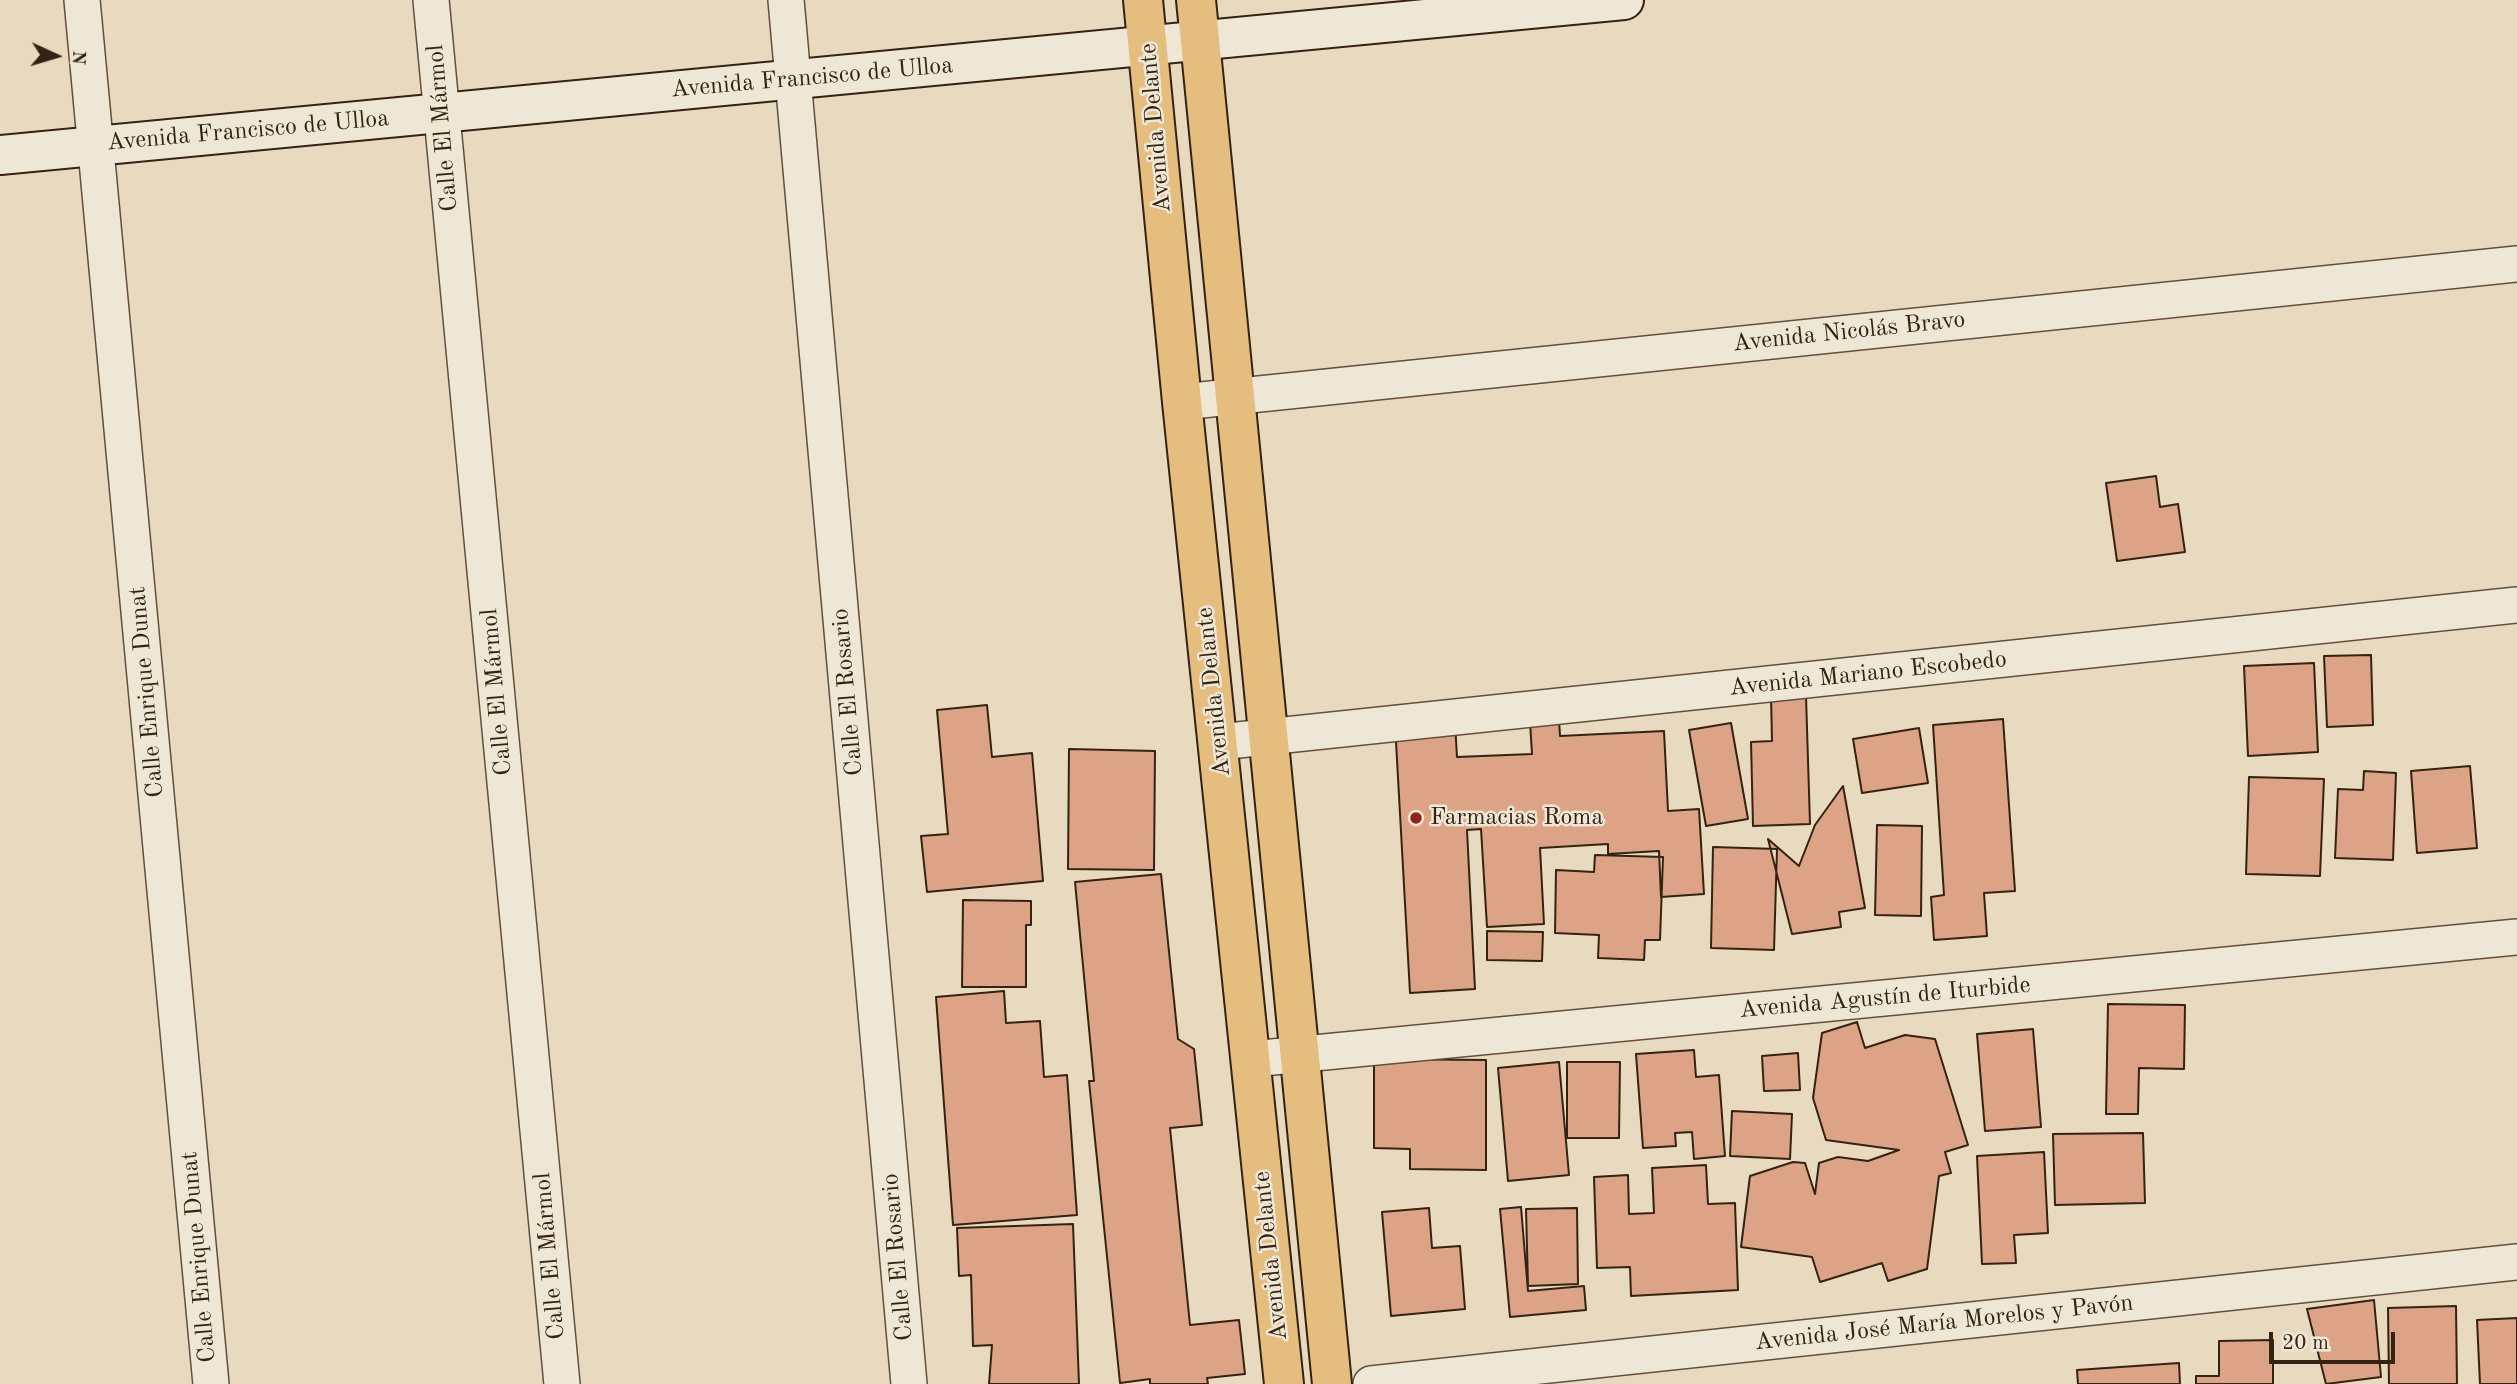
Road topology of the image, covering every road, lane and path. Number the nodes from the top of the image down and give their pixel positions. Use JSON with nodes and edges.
{"nodes":[{"id":1,"x":82,"y":0,"type":"edge"},
{"id":2,"x":431,"y":0,"type":"edge"},
{"id":3,"x":786,"y":0,"type":"edge"},
{"id":4,"x":1143,"y":0,"type":"edge"},
{"id":5,"x":1196,"y":0,"type":"edge"},
{"id":6,"x":1624,"y":0,"type":"edge"},
{"id":7,"x":1200,"y":43,"type":"junction"},
{"id":8,"x":1148,"y":48,"type":"junction"},
{"id":9,"x":794,"y":79,"type":"junction"},
{"id":10,"x":442,"y":113,"type":"junction"},
{"id":11,"x":96,"y":145,"type":"junction"},
{"id":12,"x":0,"y":155,"type":"edge"},
{"id":13,"x":2517,"y":264,"type":"edge"},
{"id":14,"x":1234,"y":395,"type":"junction"},
{"id":15,"x":1182,"y":402,"type":"junction"},
{"id":16,"x":2517,"y":605,"type":"edge"},
{"id":17,"x":1270,"y":737,"type":"junction"},
{"id":18,"x":1219,"y":742,"type":"junction"},
{"id":19,"x":2517,"y":937,"type":"edge"},
{"id":20,"x":1301,"y":1054,"type":"junction"},
{"id":21,"x":1252,"y":1059,"type":"junction"},
{"id":22,"x":2517,"y":1262,"type":"edge"},
{"id":23,"x":211,"y":1384,"type":"edge"},
{"id":24,"x":562,"y":1384,"type":"edge"},
{"id":25,"x":909,"y":1384,"type":"edge"},
{"id":26,"x":1284,"y":1384,"type":"edge"},
{"id":27,"x":1332,"y":1384,"type":"edge"},
{"id":28,"x":1371,"y":1384,"type":"edge"}],
"edges":[{"from":1,"to":11,"type":"street","name":"Calle Enrique Dunat"},
{"from":2,"to":10,"type":"street","name":"Calle El Mármol"},
{"from":3,"to":9,"type":"street","name":"Calle El Rosario"},
{"from":4,"to":8,"type":"main road","name":"Avenida Delante"},
{"from":5,"to":7,"type":"main road","name":"Avenida Delante"},
{"from":6,"to":7,"type":"street","name":"Avenida Francisco de Ulloa"},
{"from":7,"to":8,"type":"street","name":"Avenida Francisco de Ulloa"},
{"from":7,"to":14,"type":"main road","name":"Avenida Delante"},
{"from":8,"to":9,"type":"street","name":"Avenida Francisco de Ulloa"},
{"from":8,"to":15,"type":"main road","name":"Avenida Delante"},
{"from":9,"to":10,"type":"street","name":"Avenida Francisco de Ulloa"},
{"from":9,"to":25,"type":"street","name":"Calle El Rosario"},
{"from":10,"to":11,"type":"street","name":"Avenida Francisco de Ulloa"},
{"from":10,"to":24,"type":"street","name":"Calle El Mármol"},
{"from":11,"to":12,"type":"street","name":"Avenida Francisco de Ulloa"},
{"from":11,"to":23,"type":"street","name":"Calle Enrique Dunat"},
{"from":13,"to":14,"type":"street","name":"Avenida Nicolás Bravo"},
{"from":14,"to":15,"type":"street","name":"Avenida Nicolás Bravo"},
{"from":14,"to":17,"type":"main road","name":"Avenida Delante"},
{"from":15,"to":18,"type":"main road","name":"Avenida Delante"},
{"from":16,"to":17,"type":"street","name":"Avenida Mariano Escobedo"},
{"from":17,"to":18,"type":"street","name":"Avenida Mariano Escobedo"},
{"from":17,"to":20,"type":"main road","name":"Avenida Delante"},
{"from":18,"to":21,"type":"main road","name":"Avenida Delante"},
{"from":19,"to":20,"type":"street","name":"Avenida Agustín de Iturbide"},
{"from":20,"to":21,"type":"street","name":"Avenida Agustín de Iturbide"},
{"from":20,"to":27,"type":"main road","name":"Avenida Delante"},
{"from":21,"to":26,"type":"main road","name":"Avenida Delante"},
{"from":22,"to":28,"type":"street","name":"Avenida José María Morelos y Pavón"}]}
